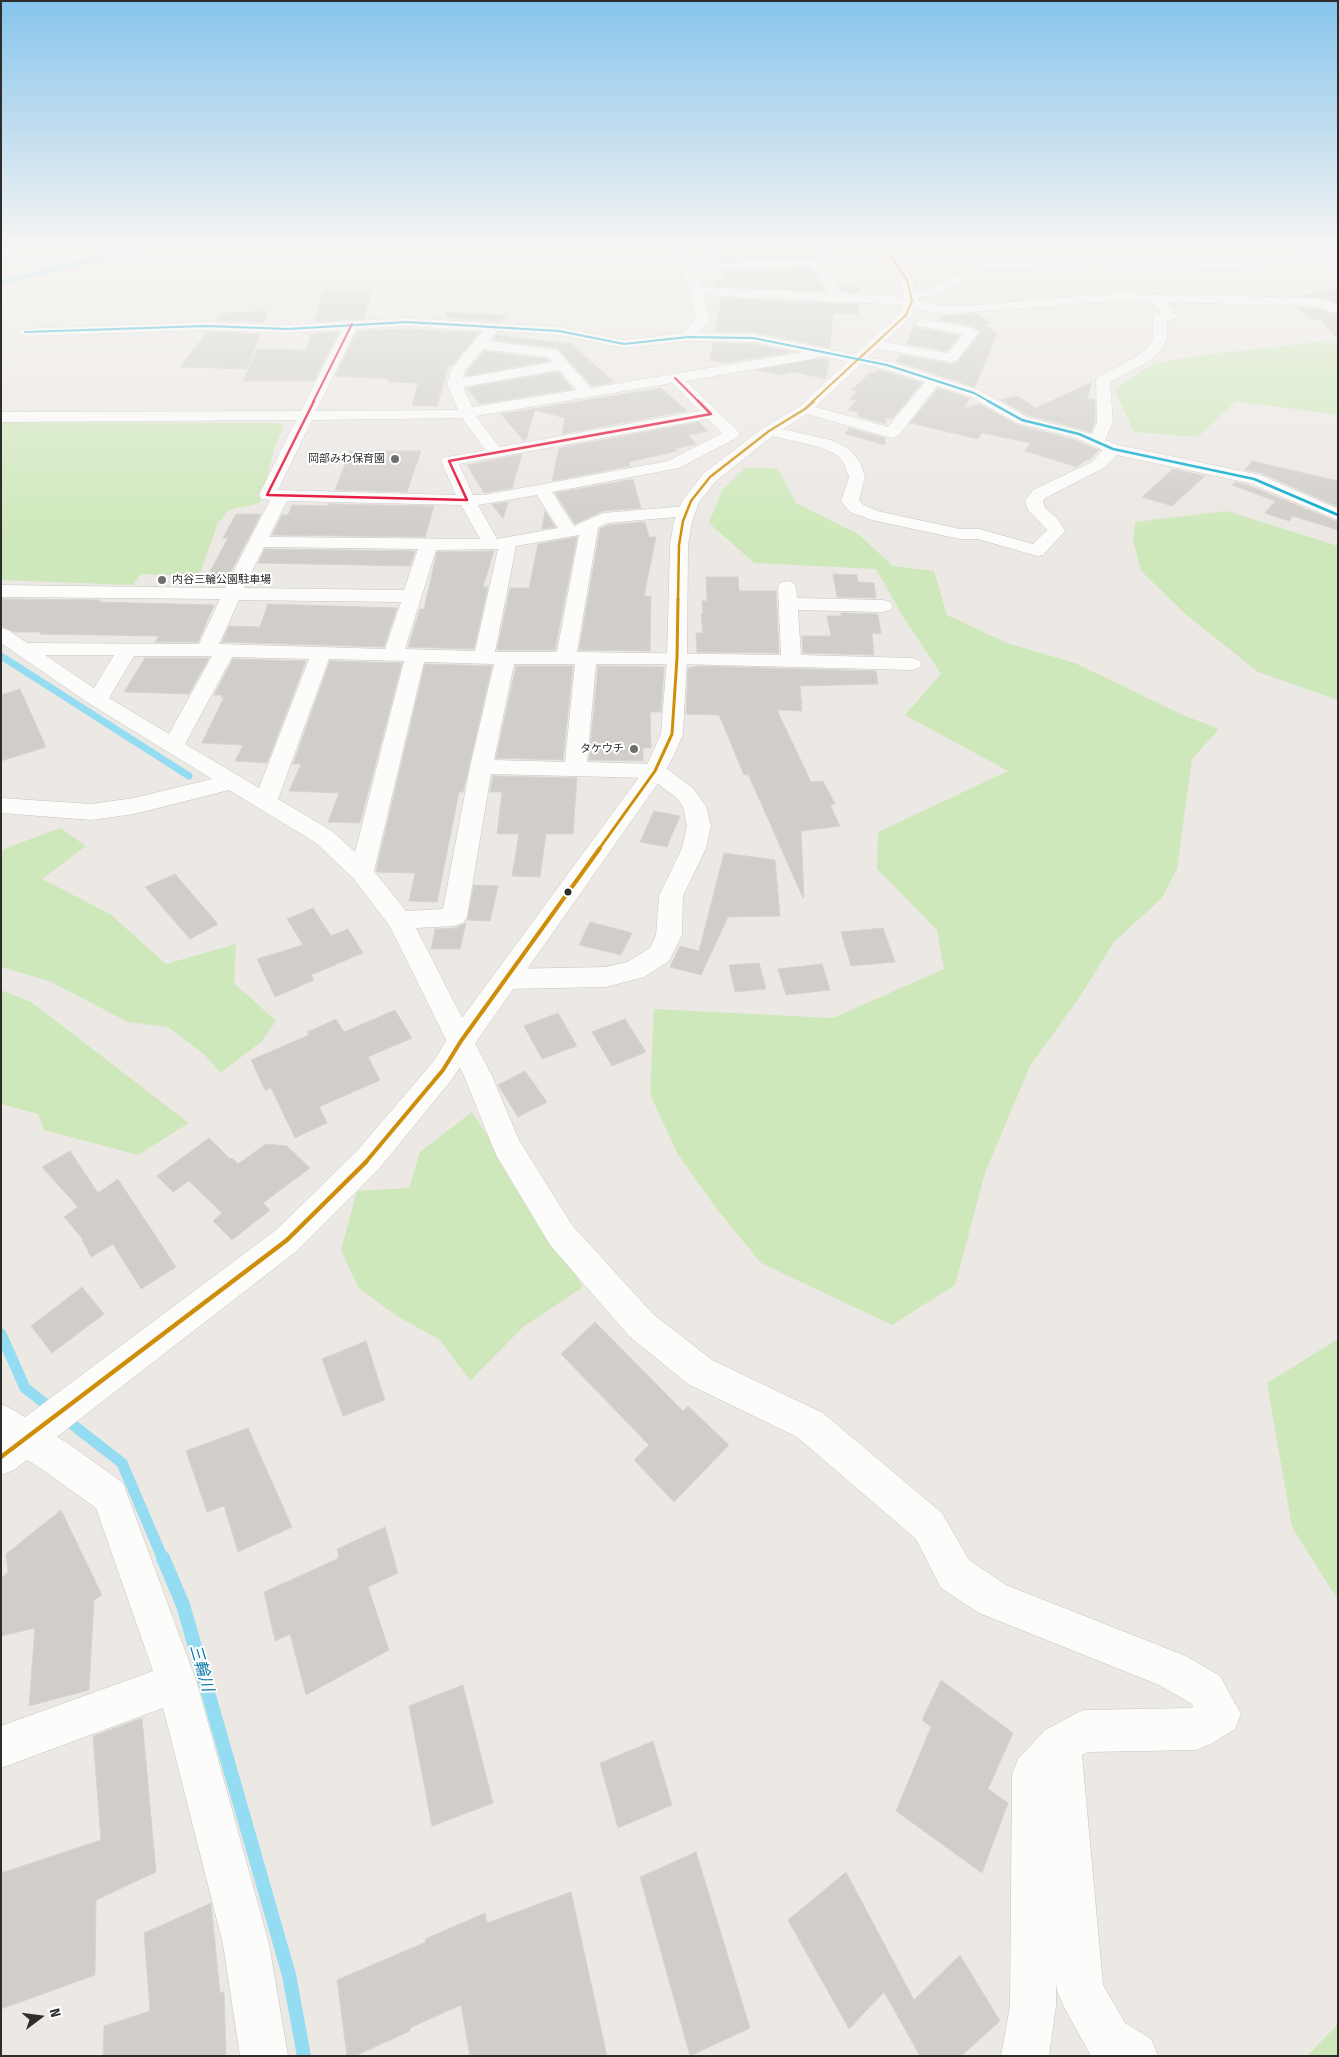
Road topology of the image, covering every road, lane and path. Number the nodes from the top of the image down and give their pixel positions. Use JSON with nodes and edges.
{"nodes":[{"id":1,"x":344,"y":341,"type":"edge"},
{"id":2,"x":482,"y":341,"type":"edge"},
{"id":3,"x":609,"y":341,"type":"edge"},
{"id":4,"x":651,"y":341,"type":"edge"},
{"id":5,"x":768,"y":341,"type":"edge"},
{"id":6,"x":876,"y":341,"type":"edge"},
{"id":7,"x":965,"y":341,"type":"edge"},
{"id":8,"x":1159,"y":341,"type":"edge"},
{"id":9,"x":479,"y":344,"type":"junction"},
{"id":10,"x":866,"y":352,"type":"junction"},
{"id":11,"x":827,"y":353,"type":"junction"},
{"id":12,"x":562,"y":365,"type":"junction"},
{"id":13,"x":675,"y":378,"type":"junction"},
{"id":14,"x":934,"y":380,"type":"junction"},
{"id":15,"x":454,"y":384,"type":"junction"},
{"id":16,"x":588,"y":393,"type":"junction"},
{"id":17,"x":806,"y":410,"type":"junction"},
{"id":18,"x":467,"y":414,"type":"junction"},
{"id":19,"x":711,"y":414,"type":"junction"},
{"id":20,"x":307,"y":416,"type":"junction"},
{"id":21,"x":1,"y":417,"type":"edge"},
{"id":22,"x":769,"y":431,"type":"junction"},
{"id":23,"x":1097,"y":440,"type":"junction"},
{"id":24,"x":1113,"y":449,"type":"junction"},
{"id":25,"x":495,"y":453,"type":"junction"},
{"id":26,"x":541,"y":490,"type":"junction"},
{"id":27,"x":280,"y":496,"type":"junction"},
{"id":28,"x":467,"y":500,"type":"junction"},
{"id":29,"x":687,"y":511,"type":"junction"},
{"id":30,"x":1338,"y":515,"type":"edge"},
{"id":31,"x":589,"y":526,"type":"junction"},
{"id":32,"x":569,"y":532,"type":"junction"},
{"id":33,"x":258,"y":542,"type":"junction"},
{"id":34,"x":429,"y":544,"type":"junction"},
{"id":35,"x":500,"y":544,"type":"junction"},
{"id":36,"x":1,"y":591,"type":"edge"},
{"id":37,"x":232,"y":593,"type":"junction"},
{"id":38,"x":412,"y":596,"type":"junction"},
{"id":39,"x":883,"y":606,"type":"dead end"},
{"id":40,"x":12,"y":641,"type":"edge"},
{"id":41,"x":127,"y":651,"type":"junction"},
{"id":42,"x":216,"y":651,"type":"junction"},
{"id":43,"x":321,"y":653,"type":"junction"},
{"id":44,"x":393,"y":654,"type":"junction"},
{"id":45,"x":416,"y":655,"type":"junction"},
{"id":46,"x":494,"y":657,"type":"junction"},
{"id":47,"x":576,"y":658,"type":"junction"},
{"id":48,"x":677,"y":658,"type":"junction"},
{"id":49,"x":791,"y":661,"type":"junction"},
{"id":50,"x":912,"y":664,"type":"dead end"},
{"id":51,"x":98,"y":700,"type":"junction"},
{"id":52,"x":173,"y":746,"type":"junction"},
{"id":53,"x":481,"y":767,"type":"junction"},
{"id":54,"x":575,"y":770,"type":"junction"},
{"id":55,"x":655,"y":771,"type":"junction"},
{"id":56,"x":231,"y":782,"type":"junction"},
{"id":57,"x":265,"y":803,"type":"junction"},
{"id":58,"x":1,"y":805,"type":"edge"},
{"id":59,"x":362,"y":872,"type":"junction"},
{"id":60,"x":399,"y":920,"type":"junction"},
{"id":61,"x":506,"y":979,"type":"junction"},
{"id":62,"x":461,"y":1041,"type":"junction"},
{"id":63,"x":10,"y":1439,"type":"edge"},
{"id":64,"x":177,"y":1683,"type":"junction"},
{"id":65,"x":1060,"y":1745,"type":"junction"},
{"id":66,"x":1,"y":1747,"type":"edge"},
{"id":67,"x":264,"y":2056,"type":"edge"},
{"id":68,"x":1025,"y":2056,"type":"edge"},
{"id":69,"x":1134,"y":2056,"type":"edge"}],
"edges":[{"from":1,"to":20,"type":"street"},
{"from":2,"to":9,"type":"street"},
{"from":3,"to":4,"type":"street"},
{"from":5,"to":11,"type":"street"},
{"from":6,"to":10,"type":"street"},
{"from":7,"to":10,"type":"street"},
{"from":8,"to":23,"type":"street"},
{"from":9,"to":12,"type":"street"},
{"from":9,"to":15,"type":"street"},
{"from":10,"to":11,"type":"street"},
{"from":10,"to":14,"type":"street"},
{"from":10,"to":17,"type":"street"},
{"from":11,"to":13,"type":"street"},
{"from":12,"to":15,"type":"street"},
{"from":12,"to":16,"type":"street"},
{"from":13,"to":16,"type":"street"},
{"from":13,"to":19,"type":"street"},
{"from":14,"to":17,"type":"street"},
{"from":14,"to":23,"type":"street"},
{"from":15,"to":18,"type":"street"},
{"from":16,"to":18,"type":"street"},
{"from":17,"to":22,"type":"street"},
{"from":18,"to":20,"type":"street"},
{"from":18,"to":25,"type":"street"},
{"from":19,"to":25,"type":"street"},
{"from":19,"to":26,"type":"street"},
{"from":20,"to":21,"type":"street"},
{"from":20,"to":27,"type":"street"},
{"from":22,"to":24,"type":"street"},
{"from":22,"to":29,"type":"street"},
{"from":23,"to":24,"type":"street"},
{"from":24,"to":30,"type":"street"},
{"from":25,"to":28,"type":"street"},
{"from":26,"to":28,"type":"street"},
{"from":26,"to":32,"type":"street"},
{"from":27,"to":28,"type":"street"},
{"from":27,"to":33,"type":"street"},
{"from":28,"to":35,"type":"street"},
{"from":29,"to":31,"type":"street"},
{"from":29,"to":48,"type":"street"},
{"from":31,"to":32,"type":"street"},
{"from":31,"to":47,"type":"street"},
{"from":32,"to":35,"type":"street"},
{"from":33,"to":34,"type":"street"},
{"from":33,"to":37,"type":"street"},
{"from":34,"to":35,"type":"street"},
{"from":34,"to":38,"type":"street"},
{"from":35,"to":46,"type":"street"},
{"from":36,"to":37,"type":"street"},
{"from":37,"to":38,"type":"street"},
{"from":37,"to":42,"type":"street"},
{"from":38,"to":44,"type":"street"},
{"from":39,"to":49,"type":"street"},
{"from":40,"to":41,"type":"street"},
{"from":40,"to":51,"type":"street"},
{"from":41,"to":42,"type":"street"},
{"from":41,"to":51,"type":"street"},
{"from":42,"to":43,"type":"street"},
{"from":42,"to":52,"type":"street"},
{"from":43,"to":44,"type":"street"},
{"from":43,"to":57,"type":"street"},
{"from":44,"to":45,"type":"street"},
{"from":45,"to":46,"type":"street"},
{"from":45,"to":59,"type":"street"},
{"from":46,"to":47,"type":"street"},
{"from":46,"to":53,"type":"street"},
{"from":47,"to":48,"type":"street"},
{"from":47,"to":54,"type":"street"},
{"from":48,"to":49,"type":"street"},
{"from":48,"to":55,"type":"street"},
{"from":49,"to":50,"type":"street"},
{"from":51,"to":52,"type":"street"},
{"from":52,"to":56,"type":"street"},
{"from":53,"to":54,"type":"street"},
{"from":53,"to":60,"type":"street"},
{"from":54,"to":55,"type":"street"},
{"from":55,"to":61,"type":"street"},
{"from":55,"to":61,"type":"street"},
{"from":56,"to":57,"type":"street"},
{"from":56,"to":58,"type":"street"},
{"from":57,"to":59,"type":"street"},
{"from":59,"to":60,"type":"street"},
{"from":60,"to":62,"type":"street"},
{"from":61,"to":62,"type":"street"},
{"from":62,"to":63,"type":"street"},
{"from":62,"to":65,"type":"street"},
{"from":63,"to":64,"type":"street"},
{"from":64,"to":66,"type":"street"},
{"from":64,"to":67,"type":"street"},
{"from":65,"to":68,"type":"street"},
{"from":65,"to":69,"type":"street"}]}
